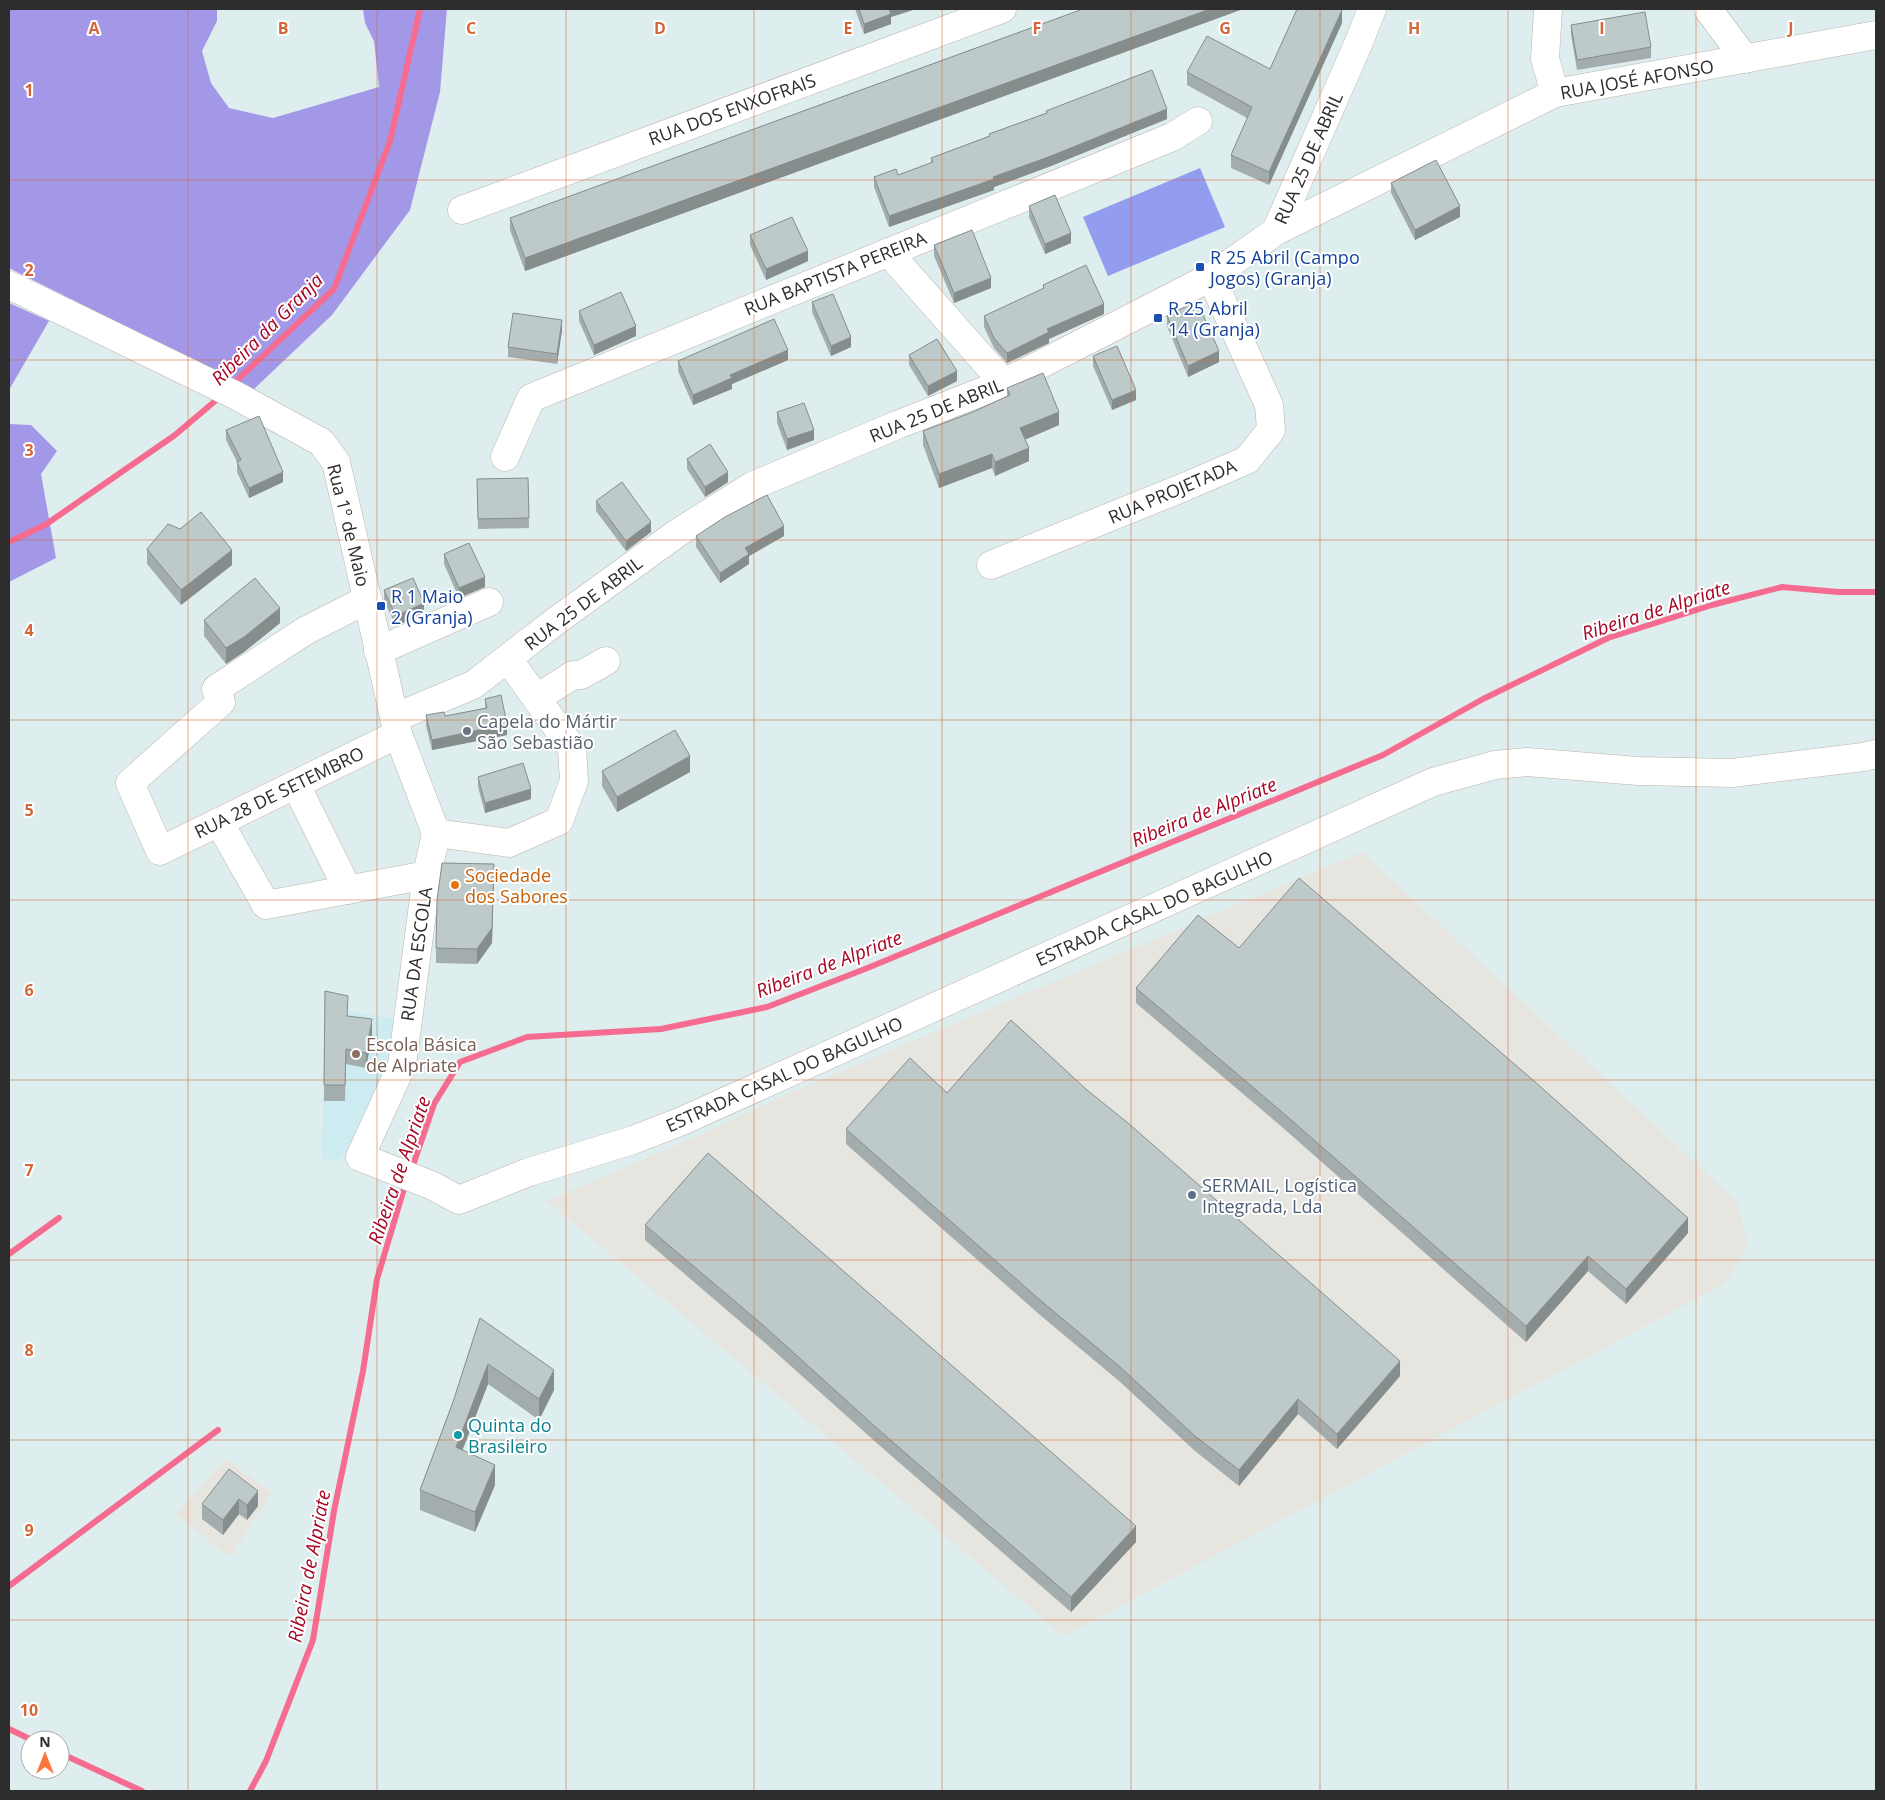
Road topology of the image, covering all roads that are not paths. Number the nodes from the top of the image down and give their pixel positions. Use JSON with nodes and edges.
{"nodes":[{"id":1,"x":1002,"y":9,"type":"edge"},
{"id":2,"x":1372,"y":9,"type":"edge"},
{"id":3,"x":1548,"y":9,"type":"edge"},
{"id":4,"x":1708,"y":9,"type":"edge"},
{"id":5,"x":1876,"y":35,"type":"edge"},
{"id":6,"x":1745,"y":59,"type":"junction"},
{"id":7,"x":1555,"y":93,"type":"junction"},
{"id":8,"x":1198,"y":121,"type":"dead end"},
{"id":9,"x":462,"y":210,"type":"dead end"},
{"id":10,"x":1276,"y":231,"type":"junction"},
{"id":11,"x":888,"y":252,"type":"junction"},
{"id":12,"x":1211,"y":277,"type":"junction"},
{"id":13,"x":9,"y":285,"type":"edge"},
{"id":14,"x":1004,"y":384,"type":"junction"},
{"id":15,"x":505,"y":457,"type":"dead end"},
{"id":16,"x":990,"y":565,"type":"dead end"},
{"id":17,"x":368,"y":599,"type":"junction"},
{"id":18,"x":489,"y":602,"type":"dead end"},
{"id":19,"x":378,"y":651,"type":"junction"},
{"id":20,"x":508,"y":659,"type":"junction"},
{"id":21,"x":606,"y":661,"type":"dead end"},
{"id":22,"x":537,"y":698,"type":"junction"},
{"id":23,"x":396,"y":726,"type":"junction"},
{"id":24,"x":1876,"y":754,"type":"edge"},
{"id":25,"x":296,"y":785,"type":"junction"},
{"id":26,"x":219,"y":822,"type":"junction"},
{"id":27,"x":436,"y":832,"type":"junction"},
{"id":28,"x":427,"y":875,"type":"junction"},
{"id":29,"x":348,"y":890,"type":"junction"},
{"id":30,"x":433,"y":1186,"type":"joint"}],
"edges":[{"from":1,"to":9,"type":"street","name":"RUA DOS ENXOFRAIS"},
{"from":2,"to":10,"type":"street","name":"RUA 25 DE ABRIL"},
{"from":3,"to":7,"type":"street"},
{"from":4,"to":6,"type":"street"},
{"from":5,"to":6,"type":"street","name":"RUA JOSÉ AFONSO"},
{"from":6,"to":7,"type":"street","name":"RUA JOSÉ AFONSO"},
{"from":7,"to":10,"type":"street","name":"RUA JOSÉ AFONSO"},
{"from":8,"to":11,"type":"street","name":"RUA BAPTISTA PEREIRA"},
{"from":10,"to":12,"type":"street","name":"RUA 25 DE ABRIL"},
{"from":11,"to":14,"type":"street"},
{"from":11,"to":15,"type":"street","name":"RUA BAPTISTA PEREIRA"},
{"from":12,"to":14,"type":"street","name":"RUA 25 DE ABRIL"},
{"from":12,"to":16,"type":"street","name":"RUA PROJETADA"},
{"from":13,"to":17,"type":"street","name":"Rua 1º de Maio"},
{"from":14,"to":20,"type":"street","name":"RUA 25 DE ABRIL"},
{"from":17,"to":19,"type":"street","name":"Rua 1º de Maio"},
{"from":17,"to":26,"type":"street","name":"RUA 28 DE SETEMBRO"},
{"from":18,"to":19,"type":"street"},
{"from":19,"to":23,"type":"street","name":"Rua 1º de Maio"},
{"from":20,"to":22,"type":"street"},
{"from":20,"to":23,"type":"street","name":"RUA 25 DE ABRIL"},
{"from":21,"to":22,"type":"street"},
{"from":22,"to":27,"type":"street"},
{"from":23,"to":25,"type":"street","name":"RUA 28 DE SETEMBRO"},
{"from":23,"to":27,"type":"street"},
{"from":24,"to":30,"type":"street","name":"ESTRADA CASAL DO BAGULHO"},
{"from":25,"to":26,"type":"street","name":"RUA 28 DE SETEMBRO"},
{"from":25,"to":29,"type":"street"},
{"from":26,"to":29,"type":"street"},
{"from":27,"to":28,"type":"street","name":"RUA DA ESCOLA"},
{"from":28,"to":29,"type":"street"},
{"from":28,"to":30,"type":"street","name":"RUA DA ESCOLA"}]}
